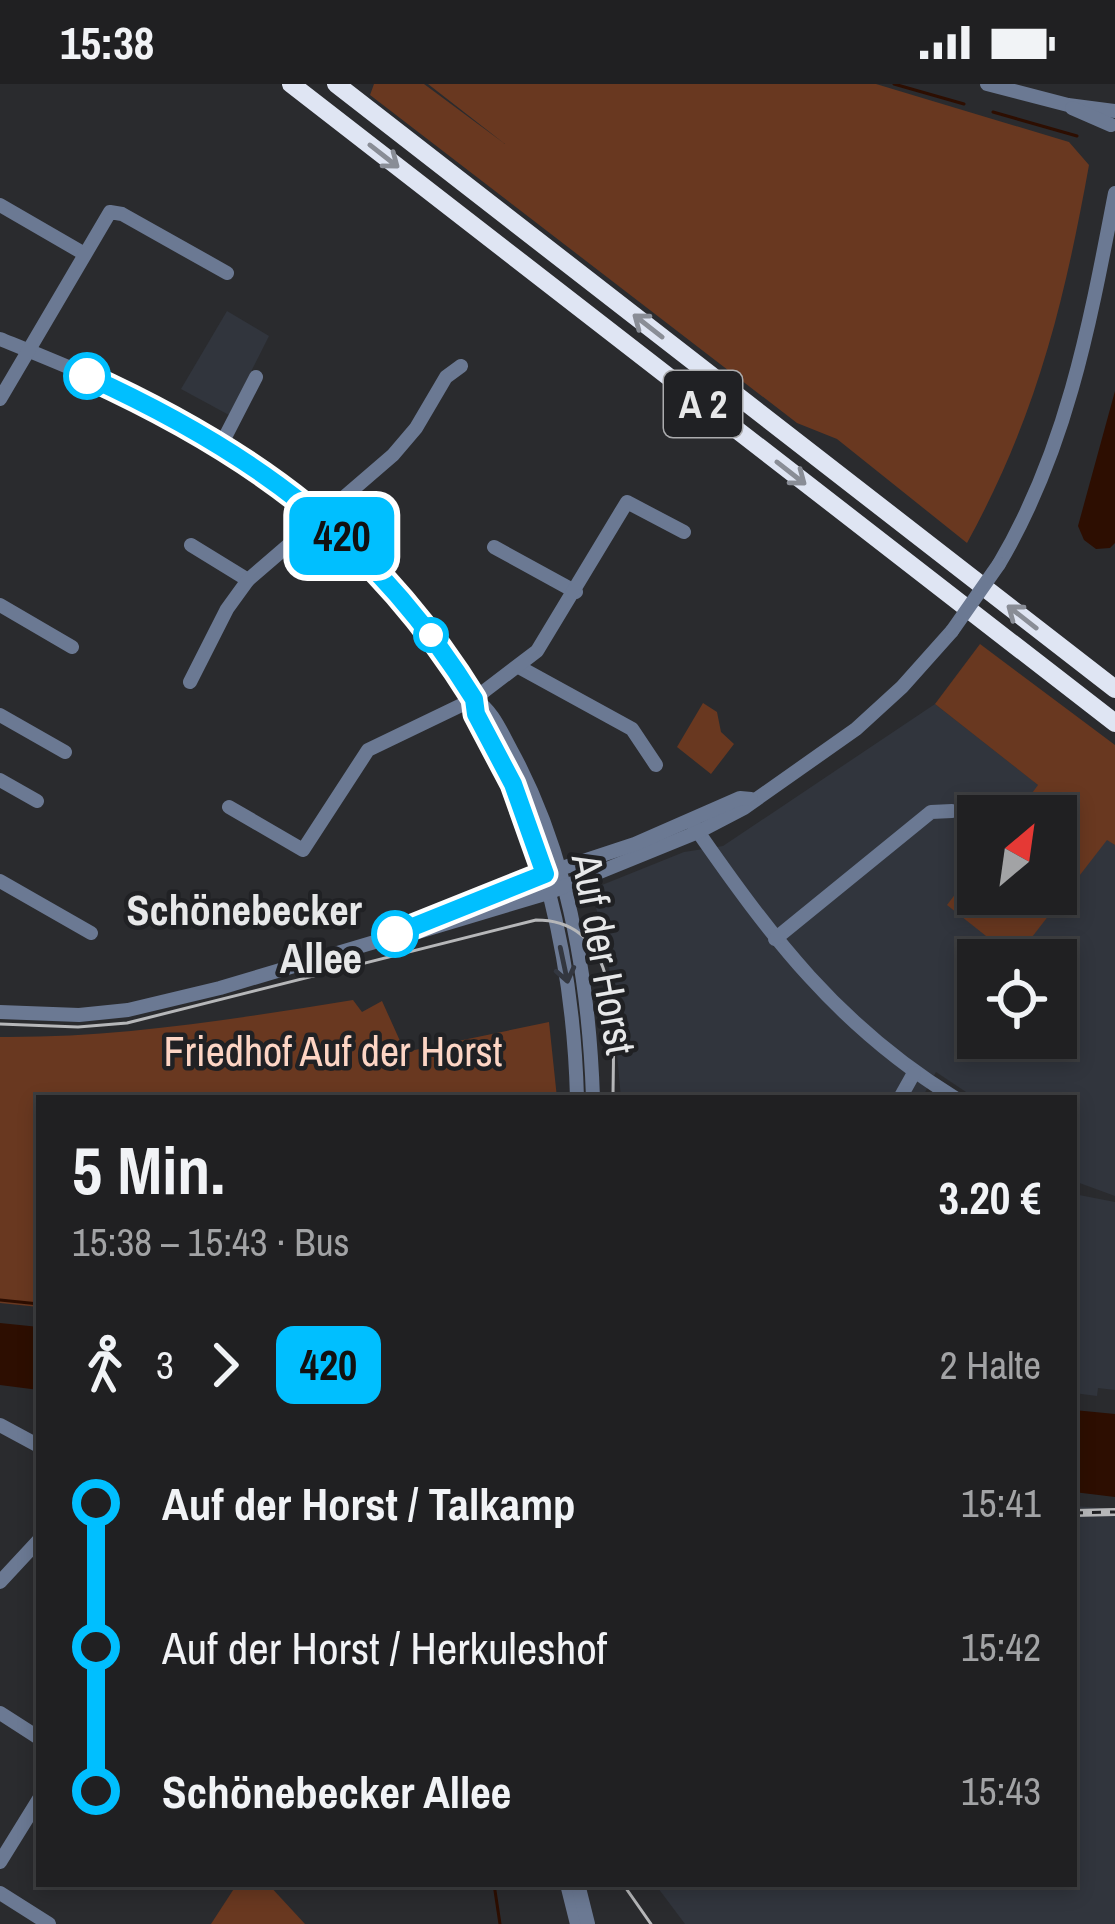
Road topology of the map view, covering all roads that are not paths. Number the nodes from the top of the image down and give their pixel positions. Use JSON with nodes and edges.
{"nodes":[{"id":1,"x":291,"y":84,"type":"edge"},
{"id":2,"x":336,"y":84,"type":"edge"},
{"id":3,"x":987,"y":84,"type":"edge"},
{"id":4,"x":1114,"y":121,"type":"edge"},
{"id":5,"x":1115,"y":193,"type":"edge"},
{"id":6,"x":0,"y":205,"type":"edge"},
{"id":7,"x":83,"y":253,"type":"junction"},
{"id":8,"x":227,"y":273,"type":"dead end"},
{"id":9,"x":0,"y":339,"type":"edge"},
{"id":10,"x":28,"y":350,"type":"junction"},
{"id":11,"x":461,"y":366,"type":"dead end"},
{"id":12,"x":256,"y":377,"type":"dead end"},
{"id":13,"x":0,"y":399,"type":"edge"},
{"id":14,"x":222,"y":443,"type":"junction"},
{"id":15,"x":323,"y":519,"type":"junction"},
{"id":16,"x":684,"y":532,"type":"dead end"},
{"id":17,"x":191,"y":545,"type":"dead end"},
{"id":18,"x":494,"y":547,"type":"dead end"},
{"id":19,"x":248,"y":580,"type":"junction"},
{"id":20,"x":576,"y":592,"type":"junction"},
{"id":21,"x":0,"y":605,"type":"edge"},
{"id":22,"x":72,"y":647,"type":"dead end"},
{"id":23,"x":520,"y":667,"type":"junction"},
{"id":24,"x":190,"y":682,"type":"dead end"},
{"id":25,"x":1115,"y":688,"type":"edge"},
{"id":26,"x":474,"y":699,"type":"junction"},
{"id":27,"x":0,"y":715,"type":"edge"},
{"id":28,"x":1115,"y":723,"type":"edge"},
{"id":29,"x":65,"y":752,"type":"dead end"},
{"id":30,"x":656,"y":765,"type":"dead end"},
{"id":31,"x":0,"y":780,"type":"edge"},
{"id":32,"x":37,"y":801,"type":"dead end"},
{"id":33,"x":229,"y":807,"type":"dead end"},
{"id":34,"x":952,"y":811,"type":"dead end"},
{"id":35,"x":695,"y":826,"type":"junction"},
{"id":36,"x":561,"y":869,"type":"junction"},
{"id":37,"x":545,"y":874,"type":"junction"},
{"id":38,"x":0,"y":881,"type":"edge"},
{"id":39,"x":564,"y":886,"type":"junction"},
{"id":40,"x":548,"y":893,"type":"junction"},
{"id":41,"x":91,"y":933,"type":"dead end"},
{"id":42,"x":775,"y":939,"type":"junction"},
{"id":43,"x":378,"y":941,"type":"junction"},
{"id":44,"x":0,"y":1012,"type":"edge"},
{"id":45,"x":914,"y":1073,"type":"junction"},
{"id":46,"x":577,"y":1095,"type":"edge"},
{"id":47,"x":593,"y":1095,"type":"edge"},
{"id":48,"x":902,"y":1095,"type":"edge"},
{"id":49,"x":950,"y":1095,"type":"edge"},
{"id":50,"x":0,"y":1425,"type":"edge"},
{"id":51,"x":36,"y":1444,"type":"edge"},
{"id":52,"x":36,"y":1543,"type":"edge"},
{"id":53,"x":0,"y":1582,"type":"edge"},
{"id":54,"x":0,"y":1713,"type":"edge"},
{"id":55,"x":36,"y":1736,"type":"edge"},
{"id":56,"x":36,"y":1804,"type":"edge"},
{"id":57,"x":0,"y":1862,"type":"edge"},
{"id":58,"x":567,"y":1887,"type":"edge"},
{"id":59,"x":579,"y":1887,"type":"edge"},
{"id":60,"x":0,"y":1892,"type":"edge"},
{"id":61,"x":49,"y":1924,"type":"edge"},
{"id":62,"x":577,"y":1924,"type":"edge"},
{"id":63,"x":588,"y":1924,"type":"edge"}],
"edges":[{"from":1,"to":28,"type":"highway","number":"A 2","one_way":true},
{"from":25,"to":2,"type":"highway","number":"A 2","one_way":true},
{"from":3,"to":4,"type":"street"},
{"from":5,"to":35,"type":"street","bridge":true},
{"from":6,"to":7,"type":"street"},
{"from":7,"to":8,"type":"street"},
{"from":7,"to":10,"type":"street"},
{"from":9,"to":10,"type":"street","name":"Auf der Horst"},
{"from":10,"to":13,"type":"street"},
{"from":10,"to":14,"type":"street","name":"Auf der Horst"},
{"from":11,"to":15,"type":"street"},
{"from":12,"to":14,"type":"street"},
{"from":14,"to":15,"type":"street","name":"Auf der Horst"},
{"from":15,"to":19,"type":"street"},
{"from":15,"to":26,"type":"street","name":"Auf der Horst"},
{"from":16,"to":20,"type":"street"},
{"from":17,"to":19,"type":"street"},
{"from":18,"to":20,"type":"street"},
{"from":19,"to":24,"type":"street"},
{"from":20,"to":23,"type":"street"},
{"from":21,"to":22,"type":"street"},
{"from":23,"to":26,"type":"street"},
{"from":23,"to":30,"type":"street"},
{"from":26,"to":33,"type":"street"},
{"from":26,"to":36,"type":"street","name":"Auf der Horst"},
{"from":26,"to":37,"type":"street","name":"Auf der Horst"},
{"from":27,"to":29,"type":"street"},
{"from":31,"to":32,"type":"street"},
{"from":34,"to":42,"type":"street"},
{"from":35,"to":36,"type":"street"},
{"from":35,"to":39,"type":"street"},
{"from":35,"to":42,"type":"street"},
{"from":36,"to":37,"type":"street"},
{"from":36,"to":39,"type":"street","name":"Auf der Horst"},
{"from":37,"to":40,"type":"street","name":"Auf der Horst"},
{"from":37,"to":43,"type":"street"},
{"from":38,"to":41,"type":"street"},
{"from":39,"to":40,"type":"street"},
{"from":39,"to":47,"type":"street","name":"Auf der Horst"},
{"from":40,"to":43,"type":"street"},
{"from":40,"to":46,"type":"street","name":"Auf der Horst","one_way":true},
{"from":42,"to":45,"type":"street"},
{"from":43,"to":44,"type":"street"},
{"from":45,"to":48,"type":"street"},
{"from":45,"to":49,"type":"street"},
{"from":50,"to":51,"type":"street"},
{"from":52,"to":53,"type":"street"},
{"from":54,"to":55,"type":"street"},
{"from":56,"to":57,"type":"street"},
{"from":58,"to":62,"type":"street"},
{"from":59,"to":63,"type":"street"},
{"from":60,"to":61,"type":"street"}]}
